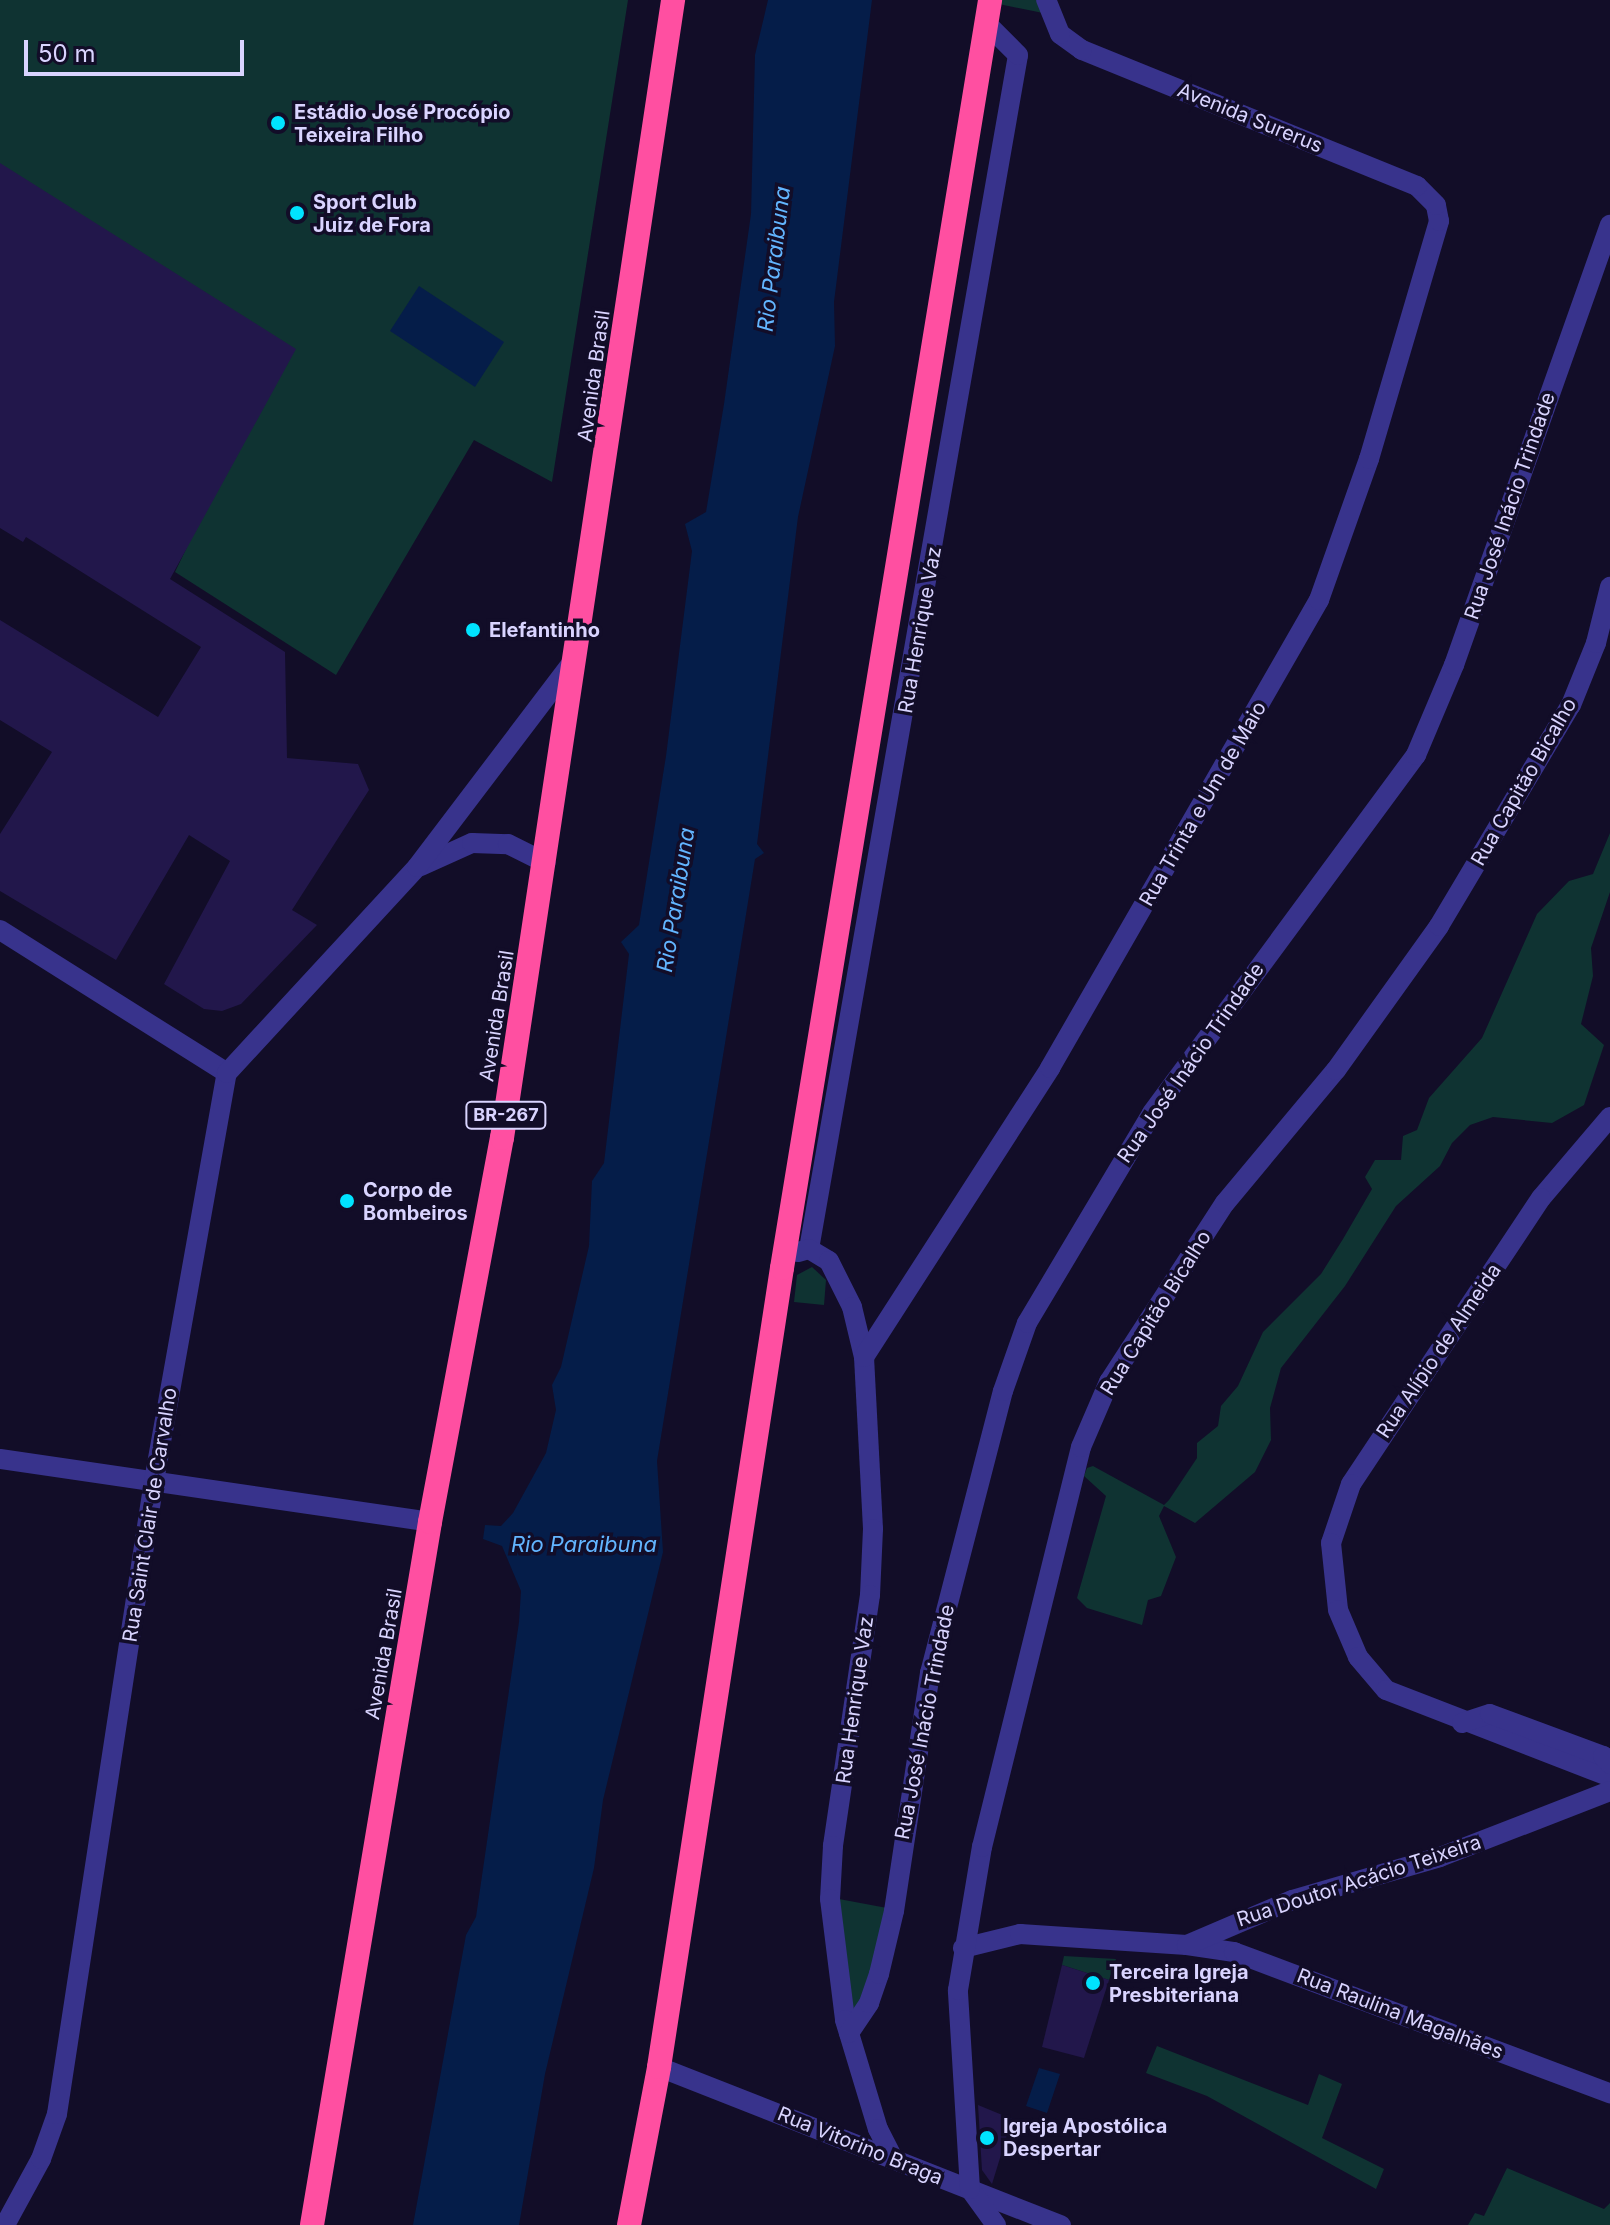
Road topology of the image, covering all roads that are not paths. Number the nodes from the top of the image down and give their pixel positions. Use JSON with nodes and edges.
{"nodes":[{"id":1,"x":673,"y":0,"type":"edge"},
{"id":2,"x":1046,"y":0,"type":"edge"},
{"id":3,"x":988,"y":12,"type":"edge"},
{"id":4,"x":1436,"y":205,"type":"joint"},
{"id":5,"x":1610,"y":225,"type":"edge"},
{"id":6,"x":1610,"y":587,"type":"edge"},
{"id":7,"x":577,"y":656,"type":"junction"},
{"id":8,"x":546,"y":863,"type":"junction"},
{"id":9,"x":417,"y":867,"type":"junction"},
{"id":10,"x":0,"y":930,"type":"edge"},
{"id":11,"x":227,"y":1073,"type":"junction"},
{"id":12,"x":1610,"y":1117,"type":"edge"},
{"id":13,"x":809,"y":1249,"type":"junction"},
{"id":14,"x":782,"y":1268,"type":"junction"},
{"id":15,"x":864,"y":1357,"type":"junction"},
{"id":16,"x":0,"y":1459,"type":"edge"},
{"id":17,"x":154,"y":1481,"type":"junction"},
{"id":18,"x":430,"y":1522,"type":"junction"},
{"id":19,"x":1462,"y":1723,"type":"junction"},
{"id":20,"x":1610,"y":1764,"type":"edge"},
{"id":21,"x":1610,"y":1777,"type":"edge"},
{"id":22,"x":1610,"y":1791,"type":"edge"},
{"id":23,"x":1187,"y":1945,"type":"junction"},
{"id":24,"x":963,"y":1948,"type":"junction"},
{"id":25,"x":849,"y":2033,"type":"junction"},
{"id":26,"x":659,"y":2067,"type":"junction"},
{"id":27,"x":1610,"y":2093,"type":"edge"},
{"id":28,"x":893,"y":2158,"type":"junction"},
{"id":29,"x":970,"y":2189,"type":"junction"},
{"id":30,"x":5,"y":2225,"type":"edge"},
{"id":31,"x":312,"y":2225,"type":"edge"},
{"id":32,"x":629,"y":2225,"type":"edge"},
{"id":33,"x":996,"y":2225,"type":"edge"},
{"id":34,"x":1061,"y":2225,"type":"edge"}],
"edges":[{"from":1,"to":7,"type":"highway","name":"Avenida Brasil","number":"BR-267"},
{"from":2,"to":4,"type":"street","name":"Avenida Surerus"},
{"from":3,"to":13,"type":"street","name":"Rua Henrique Vaz"},
{"from":3,"to":14,"type":"highway"},
{"from":4,"to":15,"type":"street","name":"Rua Trinta e Um de Maio"},
{"from":5,"to":25,"type":"street","name":"Rua José Inácio Trindade"},
{"from":6,"to":24,"type":"street","name":"Rua Capitão Bicalho"},
{"from":7,"to":8,"type":"highway","name":"Avenida Brasil","number":"BR-267"},
{"from":7,"to":9,"type":"street"},
{"from":8,"to":9,"type":"street"},
{"from":8,"to":18,"type":"highway","name":"Avenida Brasil","number":"BR-267"},
{"from":9,"to":11,"type":"street"},
{"from":10,"to":11,"type":"street"},
{"from":11,"to":17,"type":"street","name":"Rua Saint Clair de Carvalho"},
{"from":12,"to":19,"type":"street","name":"Rua Alípio de Almeida"},
{"from":13,"to":14,"type":"street"},
{"from":13,"to":15,"type":"street","name":"Rua Henrique Vaz"},
{"from":14,"to":26,"type":"highway"},
{"from":15,"to":25,"type":"street","name":"Rua Henrique Vaz"},
{"from":16,"to":17,"type":"street"},
{"from":17,"to":18,"type":"street"},
{"from":17,"to":30,"type":"street","name":"Rua Saint Clair de Carvalho"},
{"from":18,"to":31,"type":"highway","name":"Avenida Brasil","number":"BR-267"},
{"from":19,"to":20,"type":"street"},
{"from":19,"to":21,"type":"street","name":"Rua Alípio de Almeida"},
{"from":22,"to":23,"type":"street","name":"Rua Doutor Acácio Teixeira"},
{"from":23,"to":24,"type":"street","name":"Rua Doutor Acácio Teixeira"},
{"from":23,"to":27,"type":"street","name":"Rua Raulina Magalhães"},
{"from":24,"to":29,"type":"street","name":"Rua Capitão Bicalho"},
{"from":25,"to":28,"type":"street","name":"Rua Henrique Vaz"},
{"from":26,"to":28,"type":"street","name":"Rua Vitorino Braga"},
{"from":26,"to":32,"type":"highway"},
{"from":28,"to":29,"type":"street","name":"Rua Vitorino Braga"},
{"from":29,"to":33,"type":"street"},
{"from":29,"to":34,"type":"street","name":"Rua Vitorino Braga"}]}
